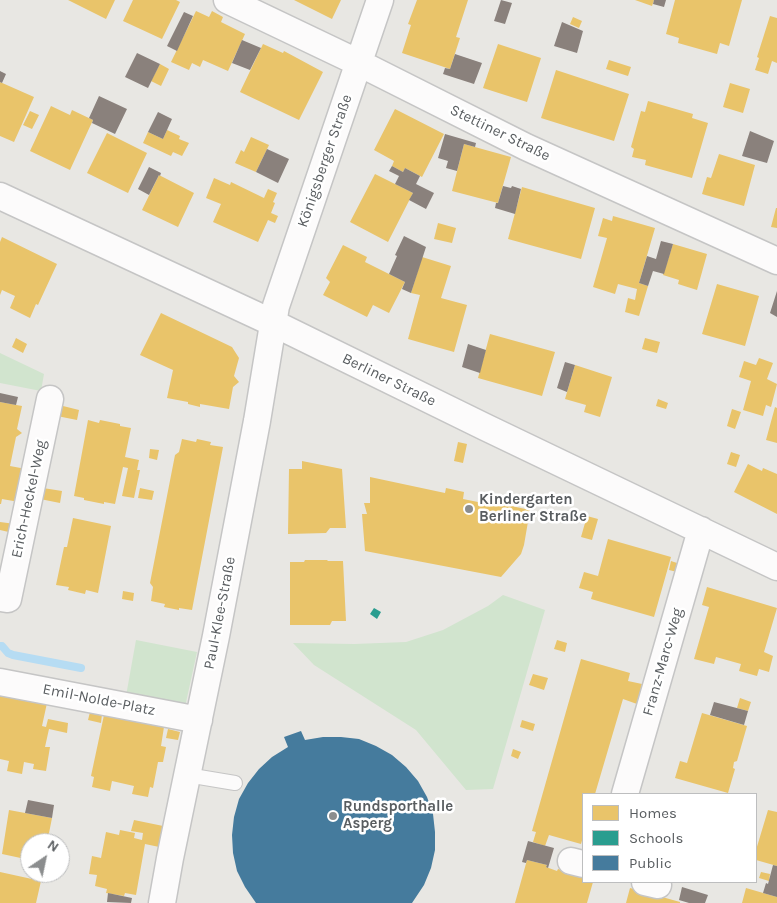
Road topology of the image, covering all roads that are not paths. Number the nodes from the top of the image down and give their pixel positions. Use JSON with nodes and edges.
{"nodes":[{"id":1,"x":227,"y":0,"type":"edge"},
{"id":2,"x":380,"y":0,"type":"edge"},
{"id":3,"x":358,"y":63,"type":"junction"},
{"id":4,"x":0,"y":196,"type":"edge"},
{"id":5,"x":777,"y":261,"type":"edge"},
{"id":6,"x":273,"y":323,"type":"junction"},
{"id":7,"x":50,"y":399,"type":"dead end"},
{"id":8,"x":701,"y":530,"type":"junction"},
{"id":9,"x":777,"y":567,"type":"edge"},
{"id":10,"x":4,"y":599,"type":"edge"},
{"id":11,"x":0,"y":682,"type":"edge"},
{"id":12,"x":199,"y":720,"type":"junction"},
{"id":13,"x":188,"y":775,"type":"junction"},
{"id":14,"x":235,"y":783,"type":"dead end"},
{"id":15,"x":625,"y":793,"type":"edge"},
{"id":16,"x":162,"y":903,"type":"edge"}],
"edges":[{"from":1,"to":3,"type":"street","name":"Stettiner Straße"},
{"from":2,"to":3,"type":"street","name":"Königsberger Straße"},
{"from":3,"to":5,"type":"street","name":"Stettiner Straße"},
{"from":3,"to":6,"type":"street","name":"Königsberger Straße"},
{"from":4,"to":6,"type":"street","name":"Berliner Straße"},
{"from":6,"to":8,"type":"street","name":"Berliner Straße"},
{"from":6,"to":12,"type":"street","name":"Paul-Klee-Straße"},
{"from":7,"to":10,"type":"street","name":"Erich-Heckel-Weg"},
{"from":8,"to":9,"type":"street","name":"Berliner Straße"},
{"from":8,"to":15,"type":"street","name":"Franz-Marc-Weg"},
{"from":11,"to":12,"type":"street","name":"Emil-Nolde-Platz"},
{"from":12,"to":13,"type":"street","name":"Paul-Klee-Straße"},
{"from":13,"to":14,"type":"lane"},
{"from":13,"to":16,"type":"street","name":"Paul-Klee-Straße"}]}
